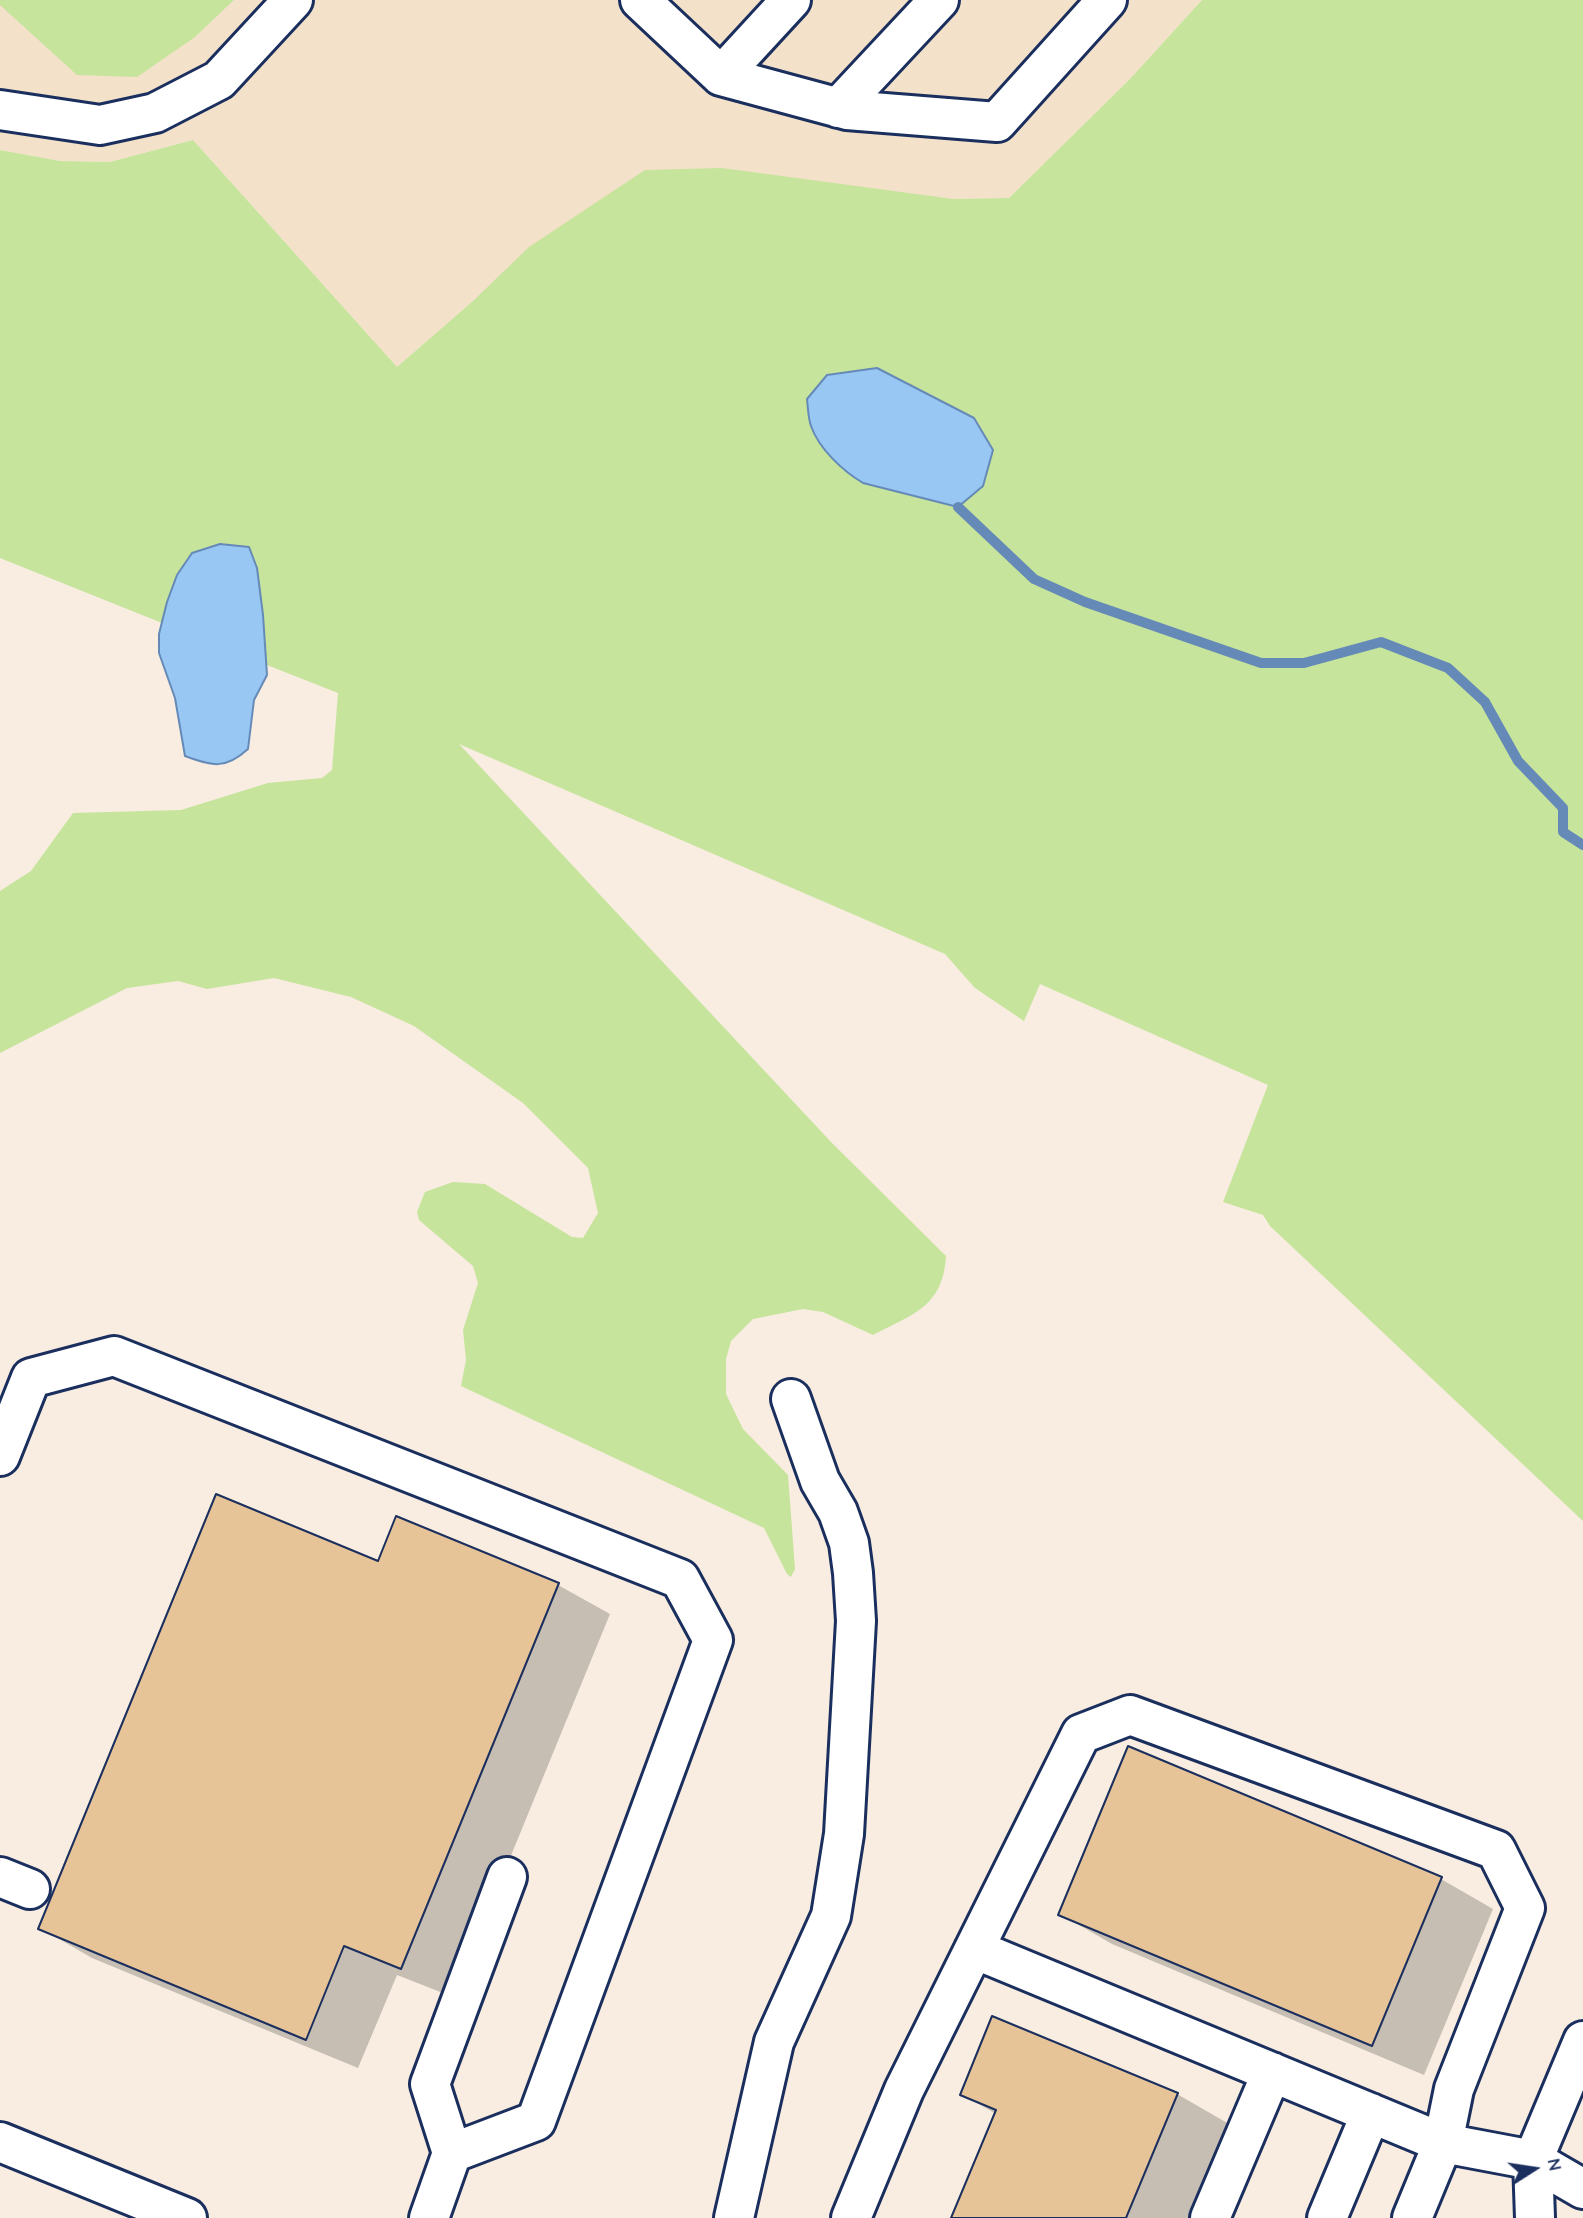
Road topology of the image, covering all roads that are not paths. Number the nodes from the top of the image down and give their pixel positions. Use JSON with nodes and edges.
{"nodes":[{"id":1,"x":293,"y":0,"type":"edge"},
{"id":2,"x":640,"y":0,"type":"edge"},
{"id":3,"x":791,"y":0,"type":"edge"},
{"id":4,"x":939,"y":0,"type":"edge"},
{"id":5,"x":1107,"y":0,"type":"edge"},
{"id":6,"x":721,"y":76,"type":"junction"},
{"id":7,"x":838,"y":108,"type":"junction"},
{"id":8,"x":0,"y":110,"type":"edge"},
{"id":9,"x":792,"y":1399,"type":"dead end"},
{"id":10,"x":0,"y":1455,"type":"edge"},
{"id":11,"x":507,"y":1877,"type":"dead end"},
{"id":12,"x":974,"y":1949,"type":"junction"},
{"id":13,"x":1583,"y":2041,"type":"edge"},
{"id":14,"x":1272,"y":2072,"type":"junction"},
{"id":15,"x":1371,"y":2113,"type":"junction"},
{"id":16,"x":0,"y":2142,"type":"edge"},
{"id":17,"x":1443,"y":2143,"type":"junction"},
{"id":18,"x":452,"y":2153,"type":"junction"},
{"id":19,"x":1533,"y":2160,"type":"junction"},
{"id":20,"x":1583,"y":2189,"type":"edge"},
{"id":21,"x":187,"y":2218,"type":"edge"},
{"id":22,"x":429,"y":2218,"type":"edge"},
{"id":23,"x":734,"y":2218,"type":"edge"},
{"id":24,"x":851,"y":2218,"type":"edge"},
{"id":25,"x":1210,"y":2218,"type":"edge"},
{"id":26,"x":1327,"y":2218,"type":"edge"},
{"id":27,"x":1412,"y":2218,"type":"edge"},
{"id":28,"x":1535,"y":2218,"type":"edge"}],
"edges":[{"from":1,"to":8,"type":"street"},
{"from":2,"to":6,"type":"street"},
{"from":3,"to":6,"type":"street"},
{"from":4,"to":7,"type":"street"},
{"from":5,"to":7,"type":"street"},
{"from":6,"to":7,"type":"street"},
{"from":9,"to":23,"type":"street"},
{"from":10,"to":18,"type":"street"},
{"from":11,"to":18,"type":"street"},
{"from":12,"to":14,"type":"street"},
{"from":12,"to":17,"type":"street"},
{"from":12,"to":24,"type":"street"},
{"from":13,"to":19,"type":"street"},
{"from":14,"to":15,"type":"street"},
{"from":14,"to":25,"type":"street"},
{"from":15,"to":17,"type":"street"},
{"from":15,"to":26,"type":"street"},
{"from":16,"to":21,"type":"street"},
{"from":17,"to":19,"type":"street"},
{"from":17,"to":27,"type":"street"},
{"from":18,"to":22,"type":"street"},
{"from":19,"to":20,"type":"street"},
{"from":19,"to":28,"type":"street"}]}
